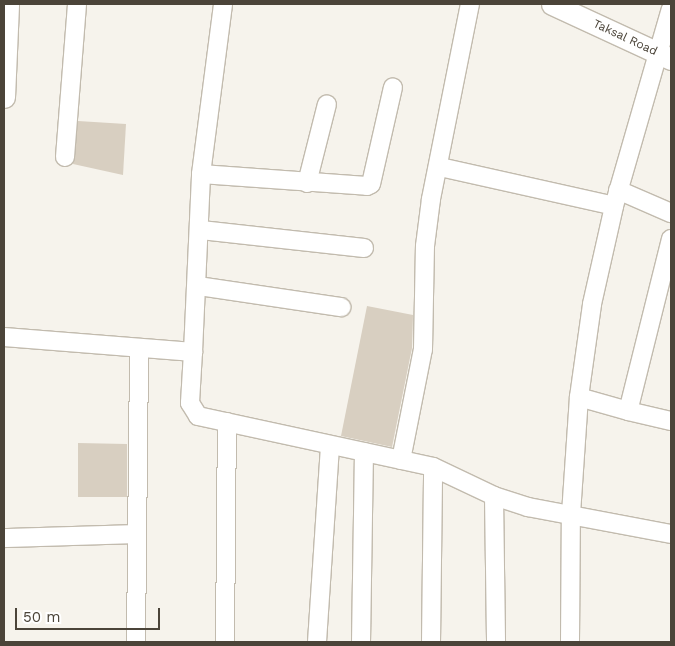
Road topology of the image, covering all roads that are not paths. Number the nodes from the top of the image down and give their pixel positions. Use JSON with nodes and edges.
{"nodes":[{"id":1,"x":8,"y":4,"type":"edge"},
{"id":2,"x":77,"y":4,"type":"edge"},
{"id":3,"x":223,"y":4,"type":"edge"},
{"id":4,"x":470,"y":4,"type":"edge"},
{"id":5,"x":552,"y":4,"type":"edge"},
{"id":6,"x":671,"y":9,"type":"edge"},
{"id":7,"x":666,"y":56,"type":"edge"},
{"id":8,"x":393,"y":87,"type":"dead end"},
{"id":9,"x":4,"y":97,"type":"edge"},
{"id":10,"x":327,"y":104,"type":"dead end"},
{"id":11,"x":65,"y":156,"type":"dead end"},
{"id":12,"x":440,"y":167,"type":"junction"},
{"id":13,"x":201,"y":174,"type":"junction"},
{"id":14,"x":307,"y":183,"type":"junction"},
{"id":15,"x":616,"y":198,"type":"junction"},
{"id":16,"x":671,"y":213,"type":"edge"},
{"id":17,"x":201,"y":230,"type":"junction"},
{"id":18,"x":671,"y":239,"type":"edge"},
{"id":19,"x":364,"y":248,"type":"dead end"},
{"id":20,"x":198,"y":286,"type":"junction"},
{"id":21,"x":341,"y":307,"type":"dead end"},
{"id":22,"x":4,"y":337,"type":"edge"},
{"id":23,"x":139,"y":348,"type":"junction"},
{"id":24,"x":193,"y":352,"type":"junction"},
{"id":25,"x":579,"y":397,"type":"junction"},
{"id":26,"x":628,"y":411,"type":"junction"},
{"id":27,"x":671,"y":421,"type":"edge"},
{"id":28,"x":227,"y":422,"type":"junction"},
{"id":29,"x":330,"y":446,"type":"junction"},
{"id":30,"x":364,"y":452,"type":"junction"},
{"id":31,"x":401,"y":460,"type":"junction"},
{"id":32,"x":433,"y":467,"type":"junction"},
{"id":33,"x":494,"y":496,"type":"junction"},
{"id":34,"x":571,"y":514,"type":"junction"},
{"id":35,"x":137,"y":534,"type":"junction"},
{"id":36,"x":671,"y":534,"type":"edge"},
{"id":37,"x":4,"y":538,"type":"edge"},
{"id":38,"x":136,"y":642,"type":"edge"},
{"id":39,"x":225,"y":642,"type":"edge"},
{"id":40,"x":317,"y":642,"type":"edge"},
{"id":41,"x":361,"y":642,"type":"edge"},
{"id":42,"x":431,"y":642,"type":"edge"},
{"id":43,"x":496,"y":642,"type":"edge"},
{"id":44,"x":570,"y":642,"type":"edge"}],
"edges":[{"from":1,"to":9,"type":"street"},
{"from":2,"to":11,"type":"street"},
{"from":3,"to":13,"type":"street"},
{"from":4,"to":12,"type":"street"},
{"from":5,"to":7,"type":"street","name":"Taksal Road"},
{"from":6,"to":7,"type":"street"},
{"from":7,"to":15,"type":"street"},
{"from":8,"to":14,"type":"street"},
{"from":10,"to":14,"type":"street"},
{"from":12,"to":15,"type":"street"},
{"from":12,"to":31,"type":"street"},
{"from":13,"to":14,"type":"street"},
{"from":13,"to":17,"type":"street"},
{"from":15,"to":16,"type":"street"},
{"from":15,"to":25,"type":"street"},
{"from":17,"to":19,"type":"street"},
{"from":17,"to":20,"type":"street"},
{"from":18,"to":26,"type":"street"},
{"from":20,"to":21,"type":"street"},
{"from":20,"to":24,"type":"street"},
{"from":22,"to":23,"type":"street"},
{"from":23,"to":24,"type":"street"},
{"from":23,"to":35,"type":"street"},
{"from":24,"to":28,"type":"street"},
{"from":25,"to":26,"type":"street"},
{"from":25,"to":34,"type":"street"},
{"from":26,"to":27,"type":"street"},
{"from":28,"to":29,"type":"street"},
{"from":28,"to":39,"type":"street"},
{"from":29,"to":30,"type":"street"},
{"from":29,"to":40,"type":"street"},
{"from":30,"to":31,"type":"street"},
{"from":30,"to":41,"type":"street"},
{"from":31,"to":32,"type":"street"},
{"from":32,"to":33,"type":"street"},
{"from":32,"to":42,"type":"street"},
{"from":33,"to":34,"type":"street"},
{"from":33,"to":43,"type":"street"},
{"from":34,"to":36,"type":"street"},
{"from":34,"to":44,"type":"street"},
{"from":35,"to":37,"type":"street"},
{"from":35,"to":38,"type":"street"}]}
